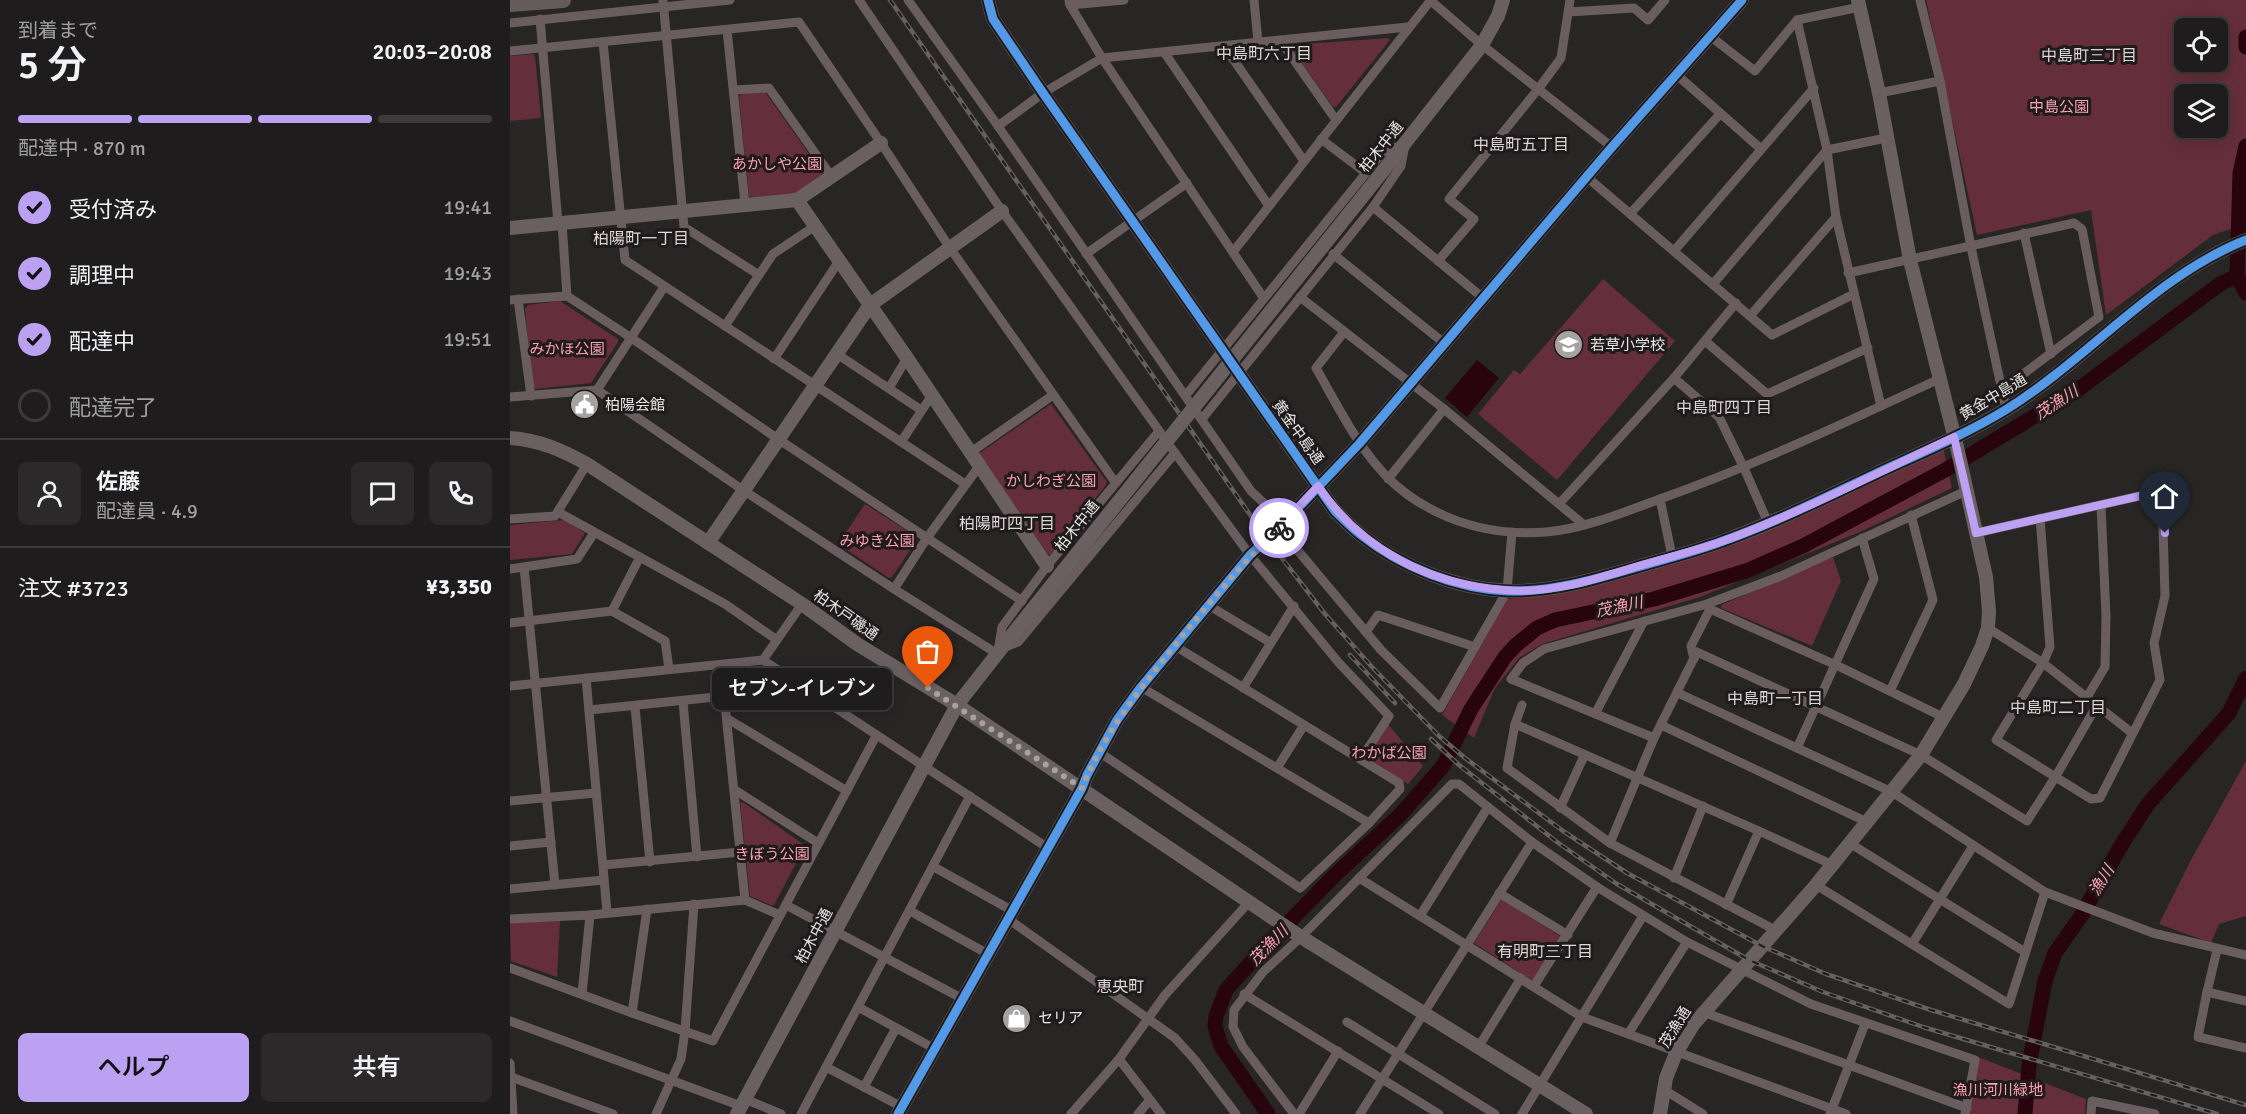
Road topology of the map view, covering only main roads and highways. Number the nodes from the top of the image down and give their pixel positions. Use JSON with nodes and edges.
{"nodes":[{"id":1,"x":563,"y":0,"type":"edge"},
{"id":2,"x":510,"y":4,"type":"edge"}],
"edges":[{"from":1,"to":2,"type":"highway"}]}
